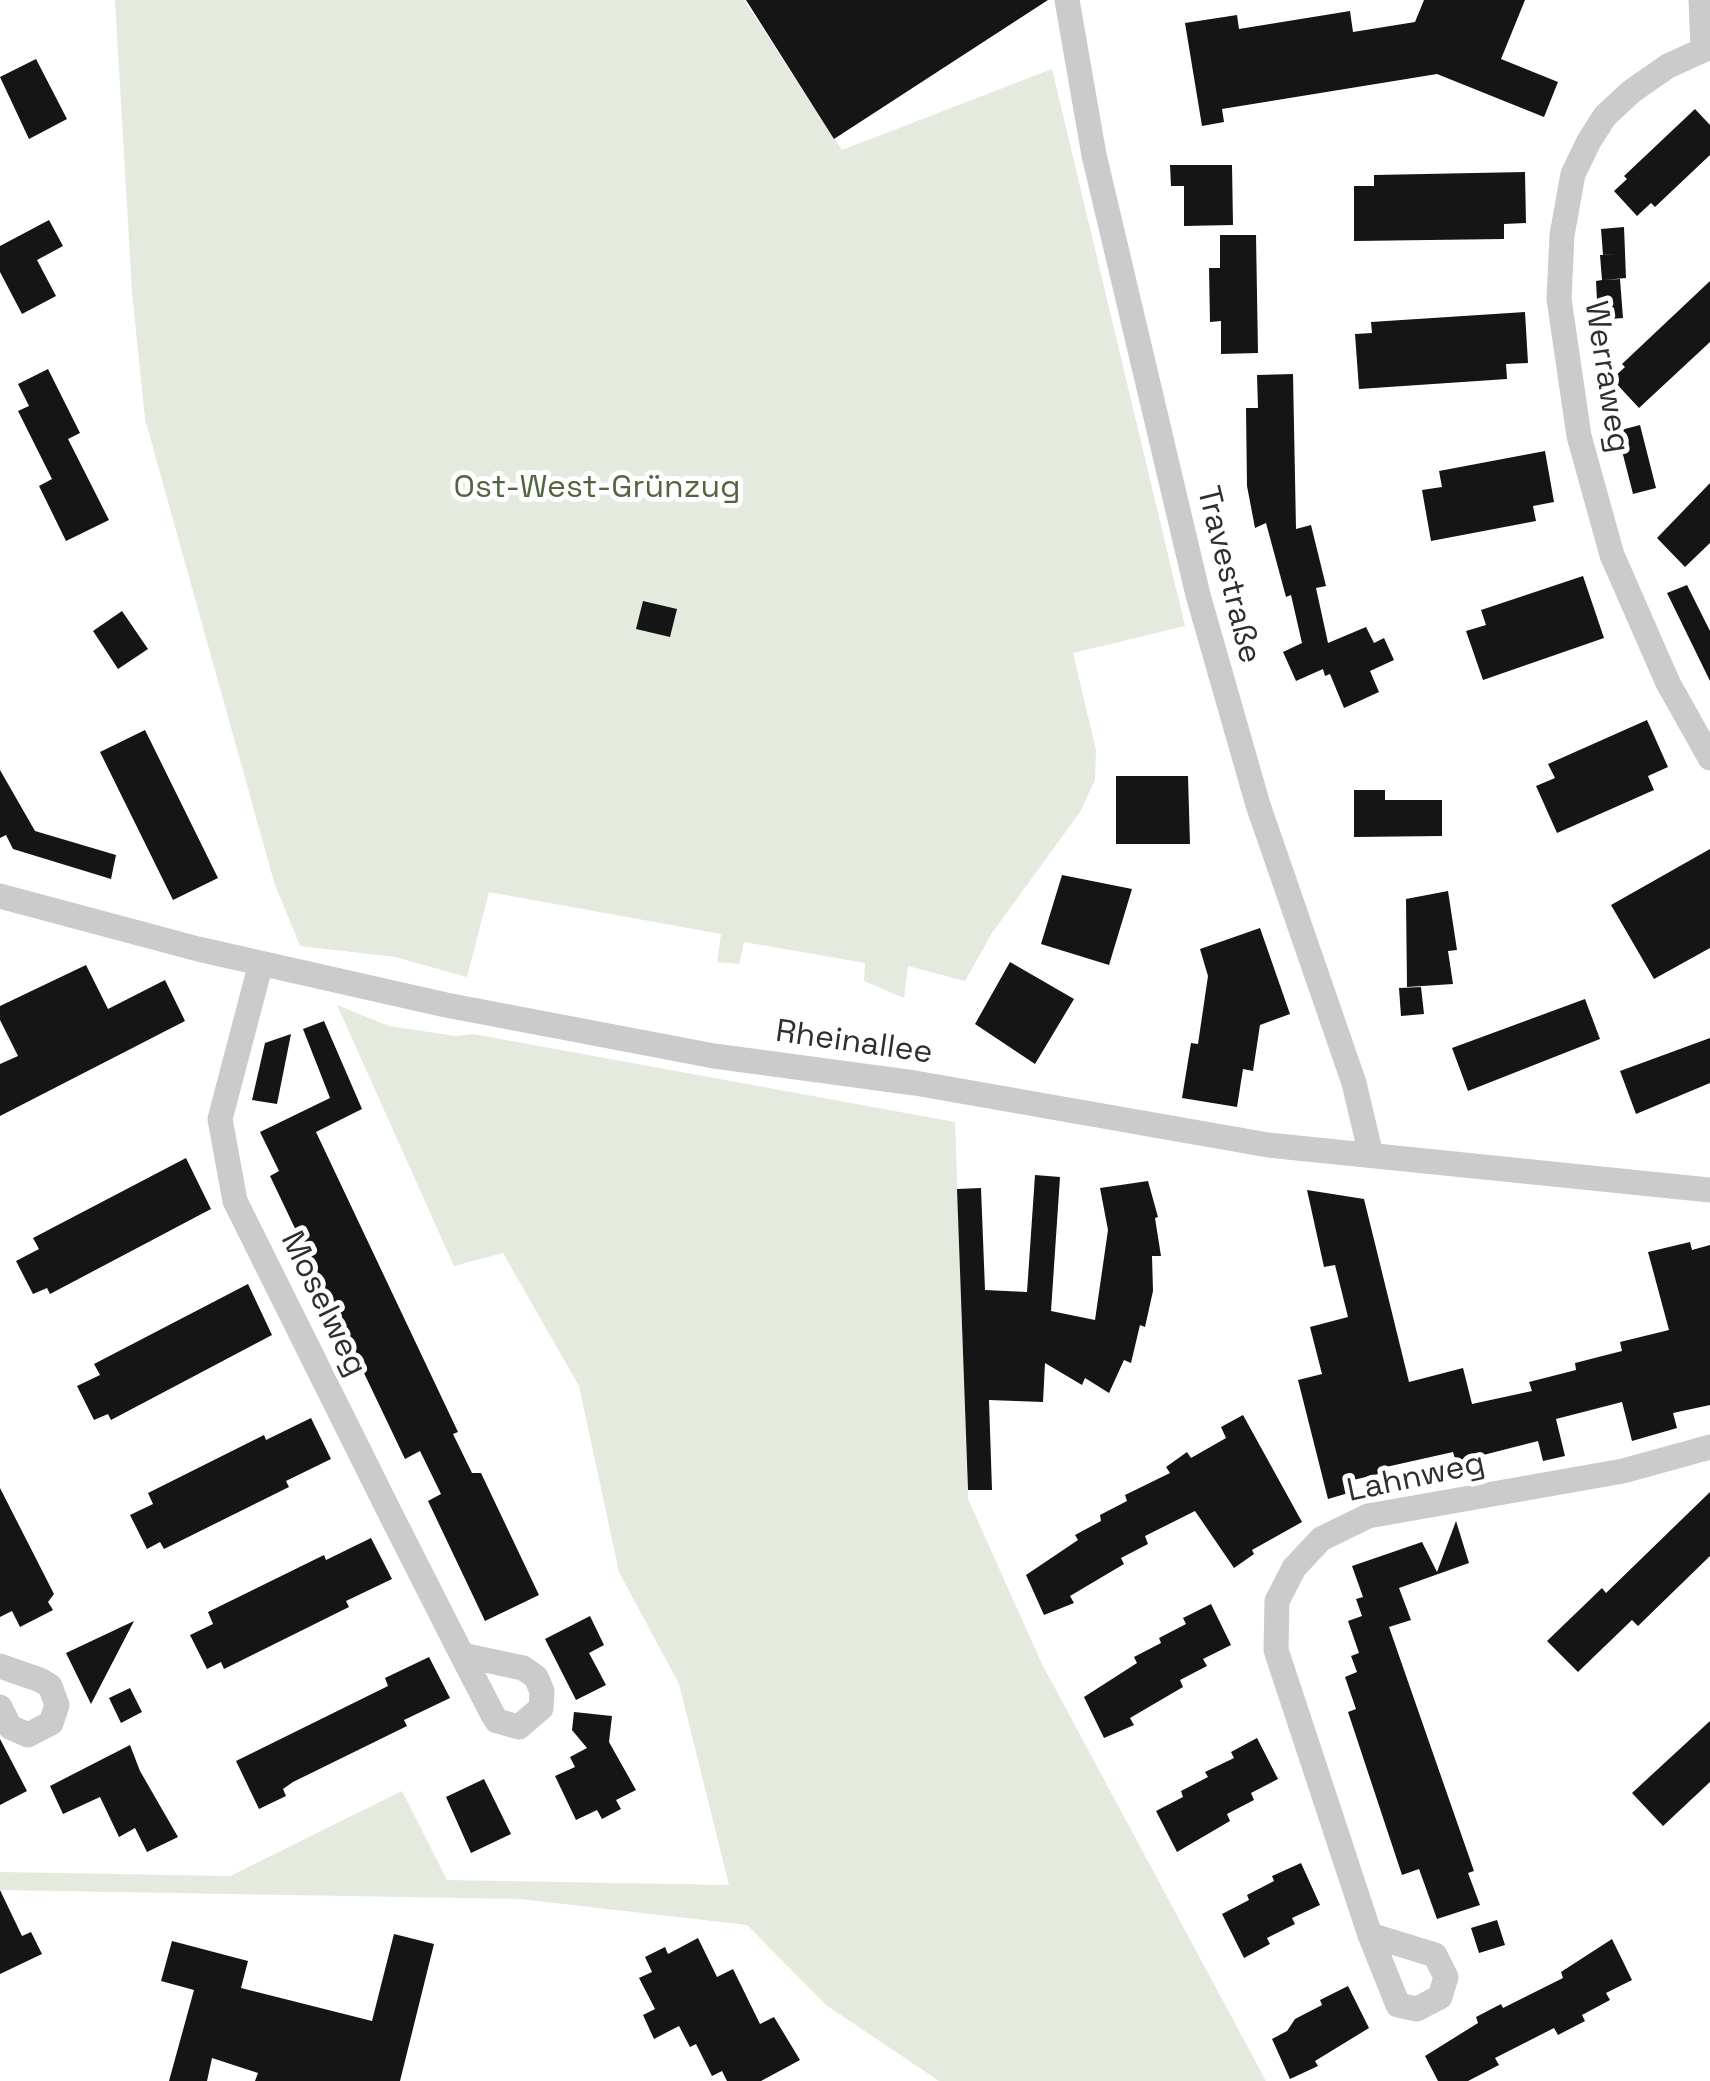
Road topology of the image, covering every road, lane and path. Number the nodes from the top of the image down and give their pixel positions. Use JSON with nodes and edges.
{"nodes":[{"id":1,"x":1067,"y":0,"type":"edge"},
{"id":2,"x":1701,"y":0,"type":"edge"},
{"id":3,"x":1706,"y":47,"type":"edge"},
{"id":4,"x":1710,"y":758,"type":"edge"},
{"id":5,"x":0,"y":896,"type":"edge"},
{"id":6,"x":261,"y":963,"type":"junction"},
{"id":7,"x":1371,"y":1154,"type":"junction"},
{"id":8,"x":1710,"y":1190,"type":"edge"},
{"id":9,"x":1710,"y":1447,"type":"edge"},
{"id":10,"x":462,"y":1655,"type":"dead end"},
{"id":11,"x":0,"y":1666,"type":"edge"},
{"id":12,"x":0,"y":1706,"type":"edge"},
{"id":13,"x":1370,"y":1936,"type":"dead end"}],
"edges":[{"from":1,"to":7,"type":"street","name":"Travestraße"},
{"from":2,"to":3,"type":"street"},
{"from":3,"to":4,"type":"street","name":"Werraweg"},
{"from":5,"to":6,"type":"street","name":"Rheinallee"},
{"from":6,"to":7,"type":"street","name":"Rheinallee"},
{"from":6,"to":10,"type":"street","name":"Moselweg"},
{"from":7,"to":8,"type":"street","name":"Rheinallee"},
{"from":9,"to":13,"type":"street","name":"Lahnweg"},
{"from":11,"to":12,"type":"street"}]}
